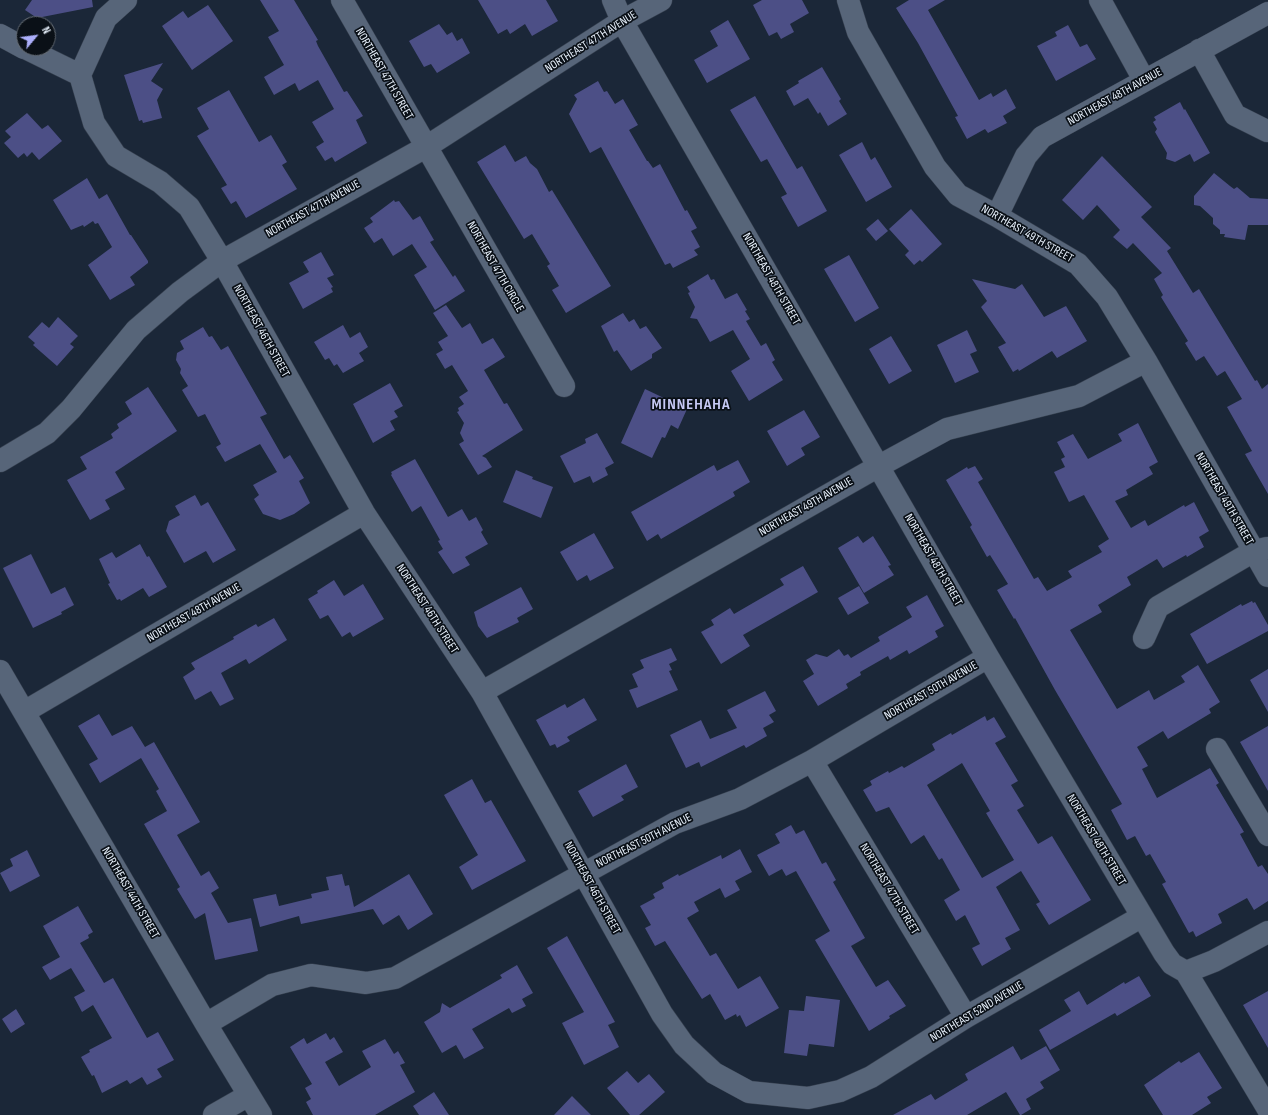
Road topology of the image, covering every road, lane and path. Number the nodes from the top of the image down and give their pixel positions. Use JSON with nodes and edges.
{"nodes":[{"id":1,"x":126,"y":0,"type":"edge"},
{"id":2,"x":342,"y":0,"type":"edge"},
{"id":3,"x":613,"y":0,"type":"edge"},
{"id":4,"x":661,"y":0,"type":"edge"},
{"id":5,"x":848,"y":0,"type":"edge"},
{"id":6,"x":1100,"y":0,"type":"edge"},
{"id":7,"x":1268,"y":13,"type":"edge"},
{"id":8,"x":622,"y":21,"type":"junction"},
{"id":9,"x":0,"y":35,"type":"edge"},
{"id":10,"x":16,"y":44,"type":"edge"},
{"id":11,"x":1199,"y":50,"type":"junction"},
{"id":12,"x":41,"y":56,"type":"edge"},
{"id":13,"x":80,"y":75,"type":"junction"},
{"id":14,"x":1144,"y":80,"type":"junction"},
{"id":15,"x":1267,"y":131,"type":"edge"},
{"id":16,"x":426,"y":147,"type":"junction"},
{"id":17,"x":997,"y":216,"type":"junction"},
{"id":18,"x":222,"y":261,"type":"junction"},
{"id":19,"x":1146,"y":361,"type":"junction"},
{"id":20,"x":564,"y":386,"type":"dead end"},
{"id":21,"x":0,"y":461,"type":"edge"},
{"id":22,"x":879,"y":466,"type":"junction"},
{"id":23,"x":364,"y":513,"type":"junction"},
{"id":24,"x":1261,"y":550,"type":"edge"},
{"id":25,"x":1268,"y":576,"type":"edge"},
{"id":26,"x":1144,"y":638,"type":"dead end"},
{"id":27,"x":988,"y":657,"type":"junction"},
{"id":28,"x":0,"y":671,"type":"edge"},
{"id":29,"x":482,"y":692,"type":"junction"},
{"id":30,"x":24,"y":712,"type":"junction"},
{"id":31,"x":1217,"y":749,"type":"dead end"},
{"id":32,"x":812,"y":761,"type":"junction"},
{"id":33,"x":1268,"y":835,"type":"edge"},
{"id":34,"x":584,"y":872,"type":"junction"},
{"id":35,"x":1141,"y":917,"type":"junction"},
{"id":36,"x":1268,"y":932,"type":"edge"},
{"id":37,"x":1186,"y":972,"type":"junction"},
{"id":38,"x":966,"y":1017,"type":"junction"},
{"id":39,"x":206,"y":1024,"type":"junction"},
{"id":40,"x":249,"y":1095,"type":"junction"},
{"id":41,"x":808,"y":1098,"type":"joint"},
{"id":42,"x":1268,"y":1109,"type":"edge"},
{"id":43,"x":214,"y":1115,"type":"edge"},
{"id":44,"x":261,"y":1115,"type":"edge"}],
"edges":[{"from":1,"to":13,"type":"street"},
{"from":2,"to":16,"type":"street","name":"NORTHEAST 47TH STREET"},
{"from":3,"to":8,"type":"street","name":"NORTHEAST 48TH STREET"},
{"from":4,"to":8,"type":"street","name":"NORTHEAST 47TH AVENUE"},
{"from":5,"to":17,"type":"street","name":"NORTHEAST 49TH STREET"},
{"from":6,"to":14,"type":"street"},
{"from":7,"to":11,"type":"street","name":"NORTHEAST 48TH AVENUE"},
{"from":8,"to":16,"type":"street","name":"NORTHEAST 47TH AVENUE"},
{"from":8,"to":22,"type":"street","name":"NORTHEAST 48TH STREET"},
{"from":9,"to":10,"type":"street"},
{"from":11,"to":14,"type":"street","name":"NORTHEAST 48TH AVENUE"},
{"from":11,"to":15,"type":"street"},
{"from":12,"to":13,"type":"street"},
{"from":13,"to":18,"type":"street","name":"NORTHEAST 46TH STREET"},
{"from":14,"to":17,"type":"street","name":"NORTHEAST 48TH AVENUE"},
{"from":16,"to":18,"type":"street","name":"NORTHEAST 47TH AVENUE"},
{"from":16,"to":20,"type":"street","name":"NORTHEAST 47TH CIRCLE"},
{"from":17,"to":19,"type":"street","name":"NORTHEAST 49TH STREET"},
{"from":18,"to":21,"type":"street","name":"NORTHEAST 47TH AVENUE"},
{"from":18,"to":23,"type":"street","name":"NORTHEAST 46TH STREET"},
{"from":19,"to":22,"type":"street","name":"NORTHEAST 49TH AVENUE"},
{"from":19,"to":24,"type":"street","name":"NORTHEAST 49TH STREET"},
{"from":22,"to":27,"type":"street","name":"NORTHEAST 48TH STREET"},
{"from":22,"to":29,"type":"street","name":"NORTHEAST 49TH AVENUE"},
{"from":23,"to":29,"type":"street","name":"NORTHEAST 46TH STREET"},
{"from":23,"to":30,"type":"street","name":"NORTHEAST 48TH AVENUE"},
{"from":24,"to":25,"type":"street","name":"NORTHEAST 49TH STREET"},
{"from":24,"to":26,"type":"street"},
{"from":27,"to":32,"type":"street","name":"NORTHEAST 50TH AVENUE"},
{"from":27,"to":35,"type":"street","name":"NORTHEAST 48TH STREET"},
{"from":28,"to":30,"type":"street","name":"NORTHEAST 44TH STREET"},
{"from":29,"to":34,"type":"street","name":"NORTHEAST 46TH STREET"},
{"from":30,"to":39,"type":"street","name":"NORTHEAST 44TH STREET"},
{"from":31,"to":33,"type":"street"},
{"from":32,"to":34,"type":"street","name":"NORTHEAST 50TH AVENUE"},
{"from":32,"to":38,"type":"street","name":"NORTHEAST 47TH STREET"},
{"from":34,"to":39,"type":"street","name":"NORTHEAST 50TH AVENUE"},
{"from":34,"to":41,"type":"street","name":"NORTHEAST 46TH STREET"},
{"from":35,"to":37,"type":"street","name":"NORTHEAST 48TH STREET"},
{"from":35,"to":38,"type":"street","name":"NORTHEAST 52ND AVENUE"},
{"from":36,"to":37,"type":"street"},
{"from":37,"to":42,"type":"street","name":"NORTHEAST 48TH STREET"},
{"from":38,"to":41,"type":"street","name":"NORTHEAST 52ND AVENUE"},
{"from":39,"to":40,"type":"street","name":"NORTHEAST 44TH STREET"},
{"from":40,"to":43,"type":"street"},
{"from":40,"to":44,"type":"street","name":"NORTHEAST 44TH STREET"}]}
